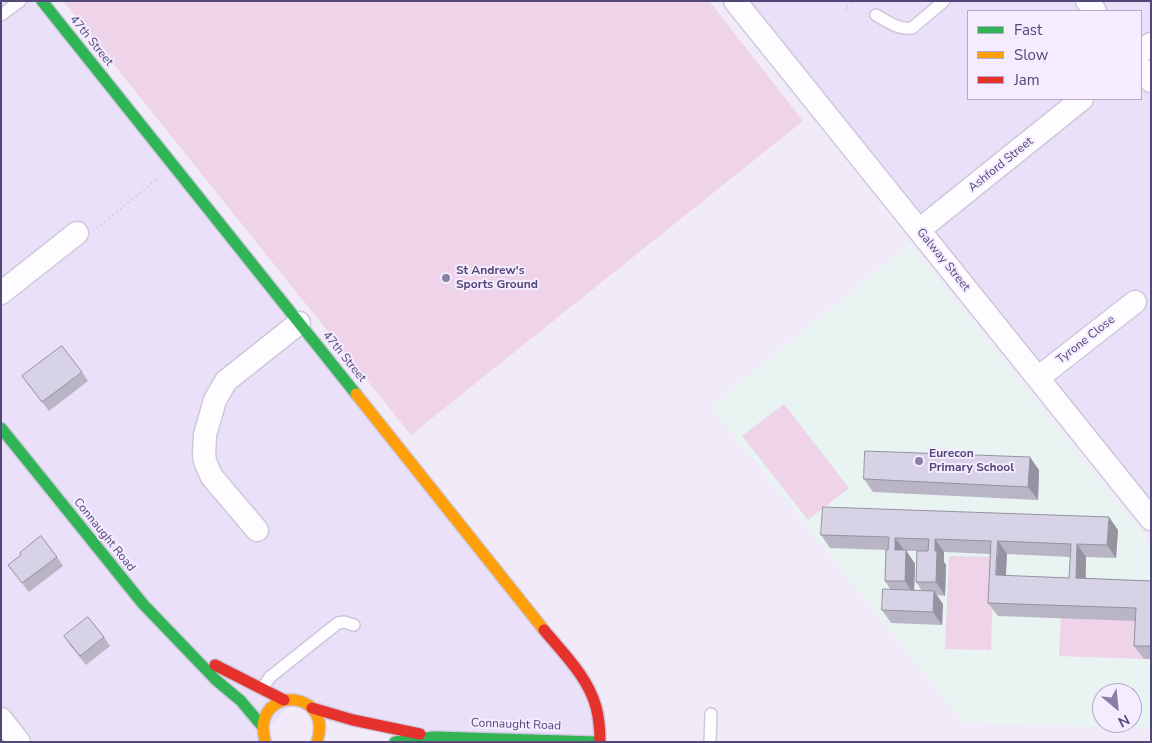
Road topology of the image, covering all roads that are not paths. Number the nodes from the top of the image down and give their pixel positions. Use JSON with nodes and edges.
{"nodes":[{"id":1,"x":20,"y":1,"type":"edge"},
{"id":2,"x":42,"y":1,"type":"edge"},
{"id":3,"x":735,"y":1,"type":"edge"},
{"id":4,"x":944,"y":1,"type":"edge"},
{"id":5,"x":1,"y":15,"type":"edge"},
{"id":6,"x":876,"y":15,"type":"dead end"},
{"id":7,"x":1142,"y":69,"type":"edge"},
{"id":8,"x":1151,"y":81,"type":"edge"},
{"id":9,"x":1081,"y":100,"type":"edge"},
{"id":10,"x":919,"y":230,"type":"junction"},
{"id":11,"x":86,"y":232,"type":"road end"},
{"id":12,"x":1,"y":293,"type":"edge"},
{"id":13,"x":1135,"y":302,"type":"dead end"},
{"id":14,"x":299,"y":323,"type":"junction"},
{"id":15,"x":1038,"y":378,"type":"junction"},
{"id":16,"x":1,"y":428,"type":"edge"},
{"id":17,"x":1144,"y":511,"type":"edge"},
{"id":18,"x":257,"y":530,"type":"dead end"},
{"id":19,"x":354,"y":625,"type":"dead end"},
{"id":20,"x":191,"y":653,"type":"junction"},
{"id":21,"x":262,"y":689,"type":"junction"},
{"id":22,"x":284,"y":700,"type":"junction"},
{"id":23,"x":312,"y":708,"type":"junction"},
{"id":24,"x":711,"y":714,"type":"dead end"},
{"id":25,"x":1,"y":719,"type":"edge"},
{"id":26,"x":262,"y":726,"type":"junction"},
{"id":27,"x":434,"y":737,"type":"junction"},
{"id":28,"x":265,"y":741,"type":"edge"},
{"id":29,"x":19,"y":742,"type":"edge"},
{"id":30,"x":316,"y":742,"type":"edge"},
{"id":31,"x":395,"y":742,"type":"edge"},
{"id":32,"x":598,"y":742,"type":"edge"},
{"id":33,"x":710,"y":742,"type":"edge"}],
"edges":[{"from":1,"to":5,"type":"lane"},
{"from":2,"to":14,"type":"street","name":"47th Street"},
{"from":3,"to":10,"type":"street","name":"Galway Street"},
{"from":4,"to":6,"type":"lane"},
{"from":7,"to":8,"type":"street"},
{"from":9,"to":10,"type":"street","name":"Ashford Street"},
{"from":10,"to":15,"type":"street","name":"Galway Street"},
{"from":11,"to":12,"type":"street"},
{"from":13,"to":15,"type":"street","name":"Tyrone Close"},
{"from":14,"to":18,"type":"street"},
{"from":14,"to":32,"type":"street","name":"47th Street"},
{"from":15,"to":17,"type":"street","name":"Galway Street"},
{"from":16,"to":20,"type":"street","name":"Connaught Road"},
{"from":19,"to":21,"type":"lane"},
{"from":20,"to":21,"type":"street","name":"Connaught Road"},
{"from":20,"to":26,"type":"street","name":"Connaught Road"},
{"from":21,"to":22,"type":"street","name":"Connaught Road"},
{"from":22,"to":23,"type":"street","name":"Connaught Road"},
{"from":22,"to":26,"type":"street"},
{"from":23,"to":27,"type":"street","name":"Connaught Road"},
{"from":23,"to":30,"type":"street"},
{"from":24,"to":33,"type":"lane"},
{"from":25,"to":29,"type":"street"},
{"from":26,"to":28,"type":"street"},
{"from":27,"to":31,"type":"street","name":"Connaught Road"},
{"from":27,"to":32,"type":"street","name":"Connaught Road"}]}
